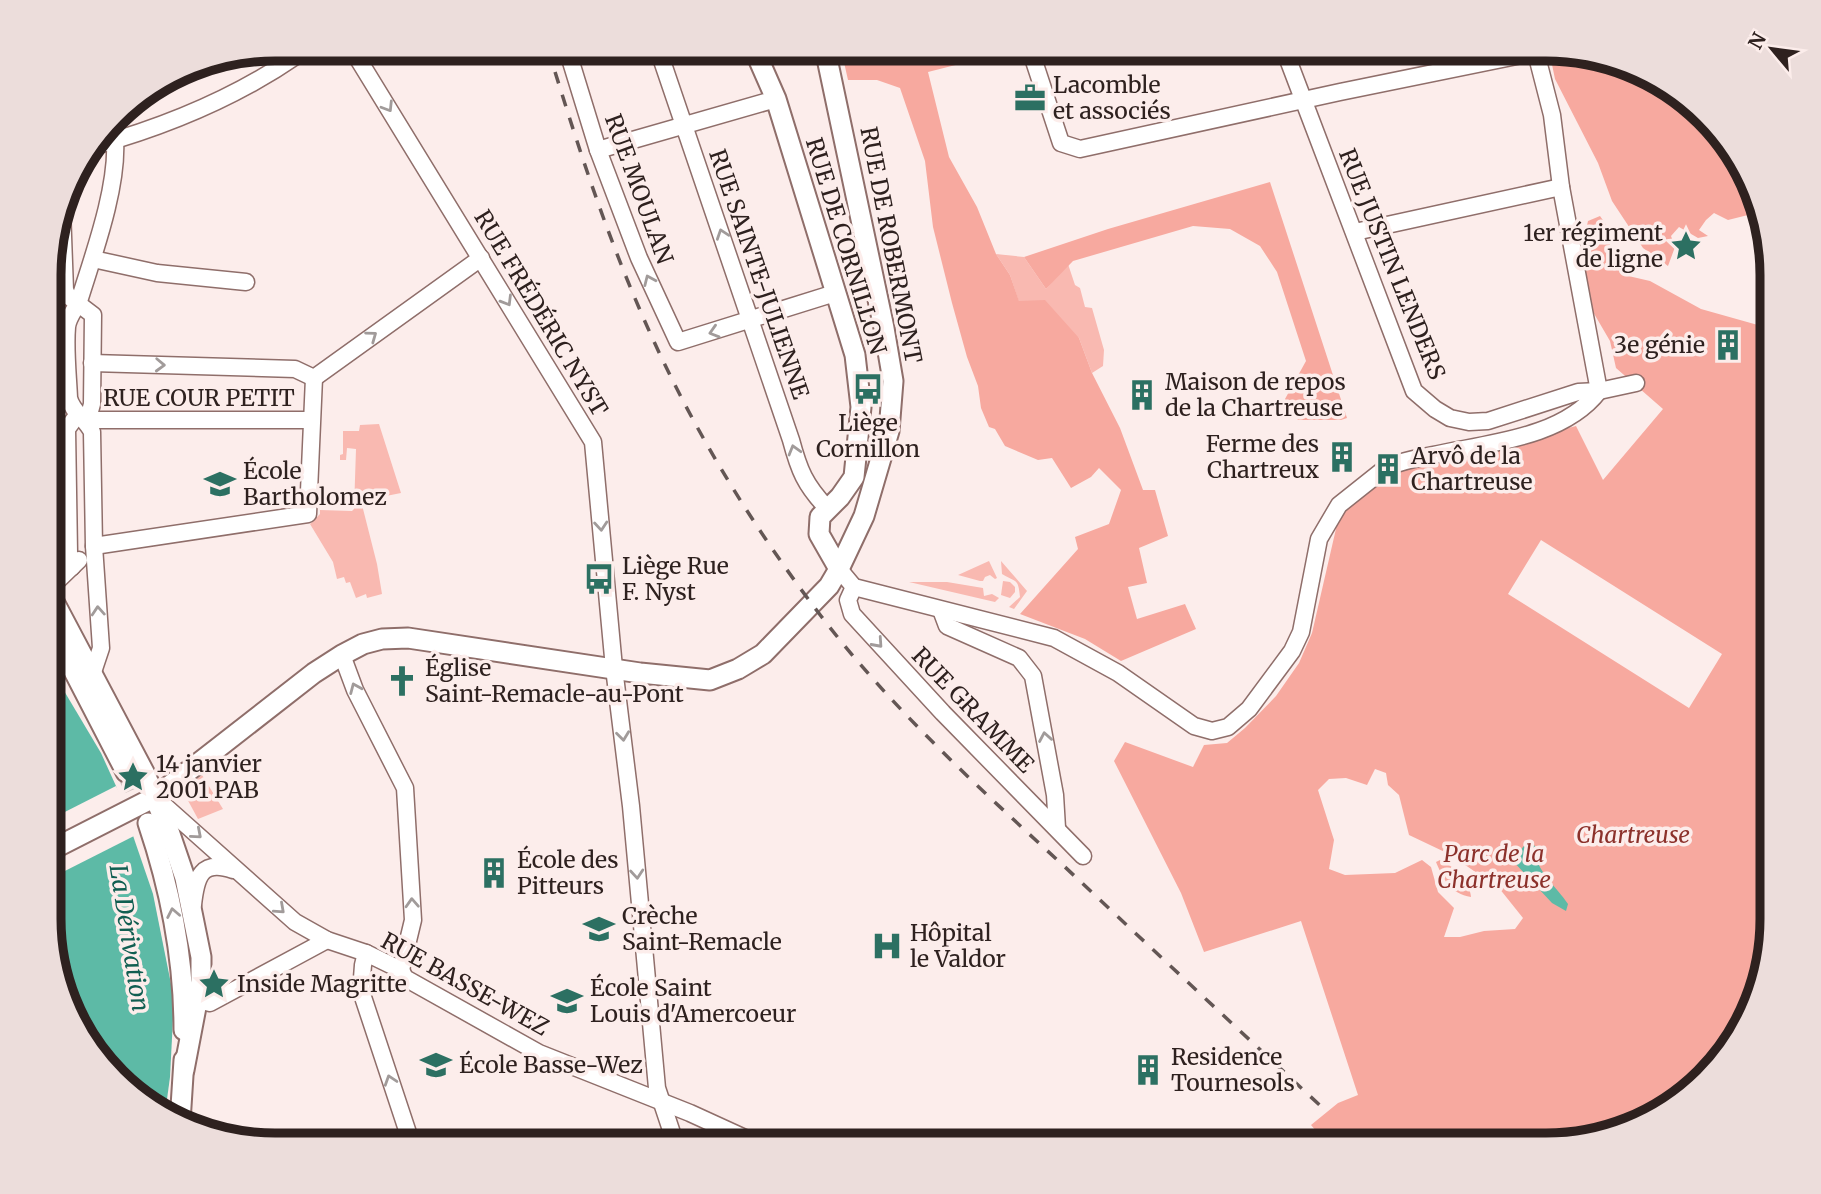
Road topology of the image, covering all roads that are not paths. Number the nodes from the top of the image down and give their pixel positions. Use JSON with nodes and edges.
{"nodes":[{"id":1,"x":289,"y":61,"type":"edge"},
{"id":2,"x":359,"y":61,"type":"edge"},
{"id":3,"x":572,"y":61,"type":"edge"},
{"id":4,"x":662,"y":61,"type":"edge"},
{"id":5,"x":759,"y":61,"type":"edge"},
{"id":6,"x":828,"y":61,"type":"edge"},
{"id":7,"x":1034,"y":61,"type":"edge"},
{"id":8,"x":1288,"y":61,"type":"edge"},
{"id":9,"x":1490,"y":61,"type":"edge"},
{"id":10,"x":1538,"y":61,"type":"edge"},
{"id":11,"x":776,"y":99,"type":"junction"},
{"id":12,"x":1303,"y":102,"type":"junction"},
{"id":13,"x":684,"y":124,"type":"junction"},
{"id":14,"x":111,"y":138,"type":"edge"},
{"id":15,"x":108,"y":142,"type":"edge"},
{"id":16,"x":598,"y":150,"type":"junction"},
{"id":17,"x":1561,"y":187,"type":"junction"},
{"id":18,"x":1355,"y":232,"type":"junction"},
{"id":19,"x":63,"y":246,"type":"edge"},
{"id":20,"x":481,"y":258,"type":"junction"},
{"id":21,"x":93,"y":259,"type":"junction"},
{"id":22,"x":246,"y":282,"type":"dead end"},
{"id":23,"x":835,"y":293,"type":"junction"},
{"id":24,"x":79,"y":303,"type":"junction"},
{"id":25,"x":750,"y":321,"type":"junction"},
{"id":26,"x":92,"y":363,"type":"junction"},
{"id":27,"x":314,"y":378,"type":"junction"},
{"id":28,"x":1636,"y":383,"type":"dead end"},
{"id":29,"x":1599,"y":391,"type":"junction"},
{"id":30,"x":83,"y":419,"type":"junction"},
{"id":31,"x":312,"y":420,"type":"junction"},
{"id":32,"x":827,"y":508,"type":"junction"},
{"id":33,"x":94,"y":546,"type":"junction"},
{"id":34,"x":72,"y":566,"type":"junction"},
{"id":35,"x":839,"y":569,"type":"junction"},
{"id":36,"x":61,"y":577,"type":"edge"},
{"id":37,"x":854,"y":587,"type":"junction"},
{"id":38,"x":941,"y":610,"type":"junction"},
{"id":39,"x":61,"y":616,"type":"edge"},
{"id":40,"x":61,"y":646,"type":"edge"},
{"id":41,"x":342,"y":655,"type":"junction"},
{"id":42,"x":614,"y":668,"type":"junction"},
{"id":43,"x":92,"y":676,"type":"junction"},
{"id":44,"x":127,"y":772,"type":"tunnel mouth"},
{"id":45,"x":155,"y":797,"type":"junction"},
{"id":46,"x":148,"y":823,"type":"tunnel mouth"},
{"id":47,"x":1057,"y":828,"type":"junction"},
{"id":48,"x":61,"y":845,"type":"edge"},
{"id":49,"x":1083,"y":856,"type":"dead end"},
{"id":50,"x":239,"y":872,"type":"junction"},
{"id":51,"x":192,"y":907,"type":"junction"},
{"id":52,"x":327,"y":940,"type":"junction"},
{"id":53,"x":366,"y":953,"type":"junction"},
{"id":54,"x":401,"y":970,"type":"junction"},
{"id":55,"x":198,"y":1000,"type":"junction"},
{"id":56,"x":184,"y":1070,"type":"junction"},
{"id":57,"x":661,"y":1102,"type":"junction"},
{"id":58,"x":181,"y":1111,"type":"edge"},
{"id":59,"x":408,"y":1133,"type":"edge"},
{"id":60,"x":672,"y":1133,"type":"edge"},
{"id":61,"x":732,"y":1133,"type":"edge"}],
"edges":[{"from":1,"to":14,"type":"street"},
{"from":2,"to":20,"type":"street","name":"RUE FRÉDÉRIC NYST","one_way":true},
{"from":3,"to":16,"type":"street","name":"RUE MOULAN"},
{"from":4,"to":13,"type":"street","name":"RUE SAINTE-JULIENNE"},
{"from":5,"to":11,"type":"main road","name":"RUE DE CORNILLON"},
{"from":6,"to":35,"type":"main road","name":"RUE DE ROBERMONT"},
{"from":7,"to":12,"type":"street"},
{"from":8,"to":12,"type":"street","name":"RUE JUSTIN LENDERS"},
{"from":9,"to":12,"type":"street"},
{"from":10,"to":17,"type":"street"},
{"from":11,"to":13,"type":"street"},
{"from":11,"to":23,"type":"main road","name":"RUE DE CORNILLON"},
{"from":12,"to":18,"type":"street","name":"RUE JUSTIN LENDERS"},
{"from":13,"to":16,"type":"street"},
{"from":25,"to":13,"type":"street","name":"RUE SAINTE-JULIENNE","one_way":true},
{"from":15,"to":21,"type":"street"},
{"from":25,"to":16,"type":"street","name":"RUE MOULAN","one_way":true},
{"from":17,"to":18,"type":"street"},
{"from":17,"to":29,"type":"street"},
{"from":18,"to":29,"type":"street","name":"RUE JUSTIN LENDERS"},
{"from":19,"to":24,"type":"street"},
{"from":27,"to":20,"type":"street","one_way":true},
{"from":20,"to":42,"type":"street","name":"RUE FRÉDÉRIC NYST","one_way":true},
{"from":21,"to":22,"type":"street"},
{"from":21,"to":24,"type":"street"},
{"from":23,"to":25,"type":"street"},
{"from":23,"to":32,"type":"main road","name":"RUE DE CORNILLON"},
{"from":24,"to":26,"type":"street"},
{"from":24,"to":30,"type":"street"},
{"from":32,"to":25,"type":"street","name":"RUE SAINTE-JULIENNE","one_way":true},
{"from":26,"to":27,"type":"street","one_way":true},
{"from":26,"to":30,"type":"street"},
{"from":27,"to":31,"type":"street"},
{"from":28,"to":29,"type":"street","name":"RUE JUSTIN LENDERS"},
{"from":29,"to":38,"type":"street"},
{"from":30,"to":31,"type":"street","name":"RUE COUR PETIT"},
{"from":30,"to":33,"type":"street"},
{"from":30,"to":34,"type":"street"},
{"from":31,"to":33,"type":"street"},
{"from":32,"to":35,"type":"main road"},
{"from":33,"to":34,"type":"street"},
{"from":43,"to":33,"type":"street","one_way":true},
{"from":34,"to":36,"type":"street"},
{"from":35,"to":37,"type":"street"},
{"from":35,"to":42,"type":"main road","name":"RUE DE ROBERMONT"},
{"from":37,"to":38,"type":"street"},
{"from":37,"to":47,"type":"street","name":"RUE GRAMME","one_way":true},
{"from":47,"to":38,"type":"street","one_way":true},
{"from":39,"to":43,"type":"main road"},
{"from":40,"to":44,"type":"main road"},
{"from":41,"to":42,"type":"main road","name":"RUE DE ROBERMONT"},
{"from":41,"to":45,"type":"main road","name":"RUE DE ROBERMONT"},
{"from":54,"to":41,"type":"street","one_way":true},
{"from":42,"to":57,"type":"street","name":"RUE FRÉDÉRIC NYST","one_way":true},
{"from":43,"to":45,"type":"main road"},
{"from":45,"to":48,"type":"main road","name":"RUE DE ROBERMONT"},
{"from":45,"to":50,"type":"street","name":"RUE BASSE-WEZ","one_way":true},
{"from":45,"to":51,"type":"main road"},
{"from":56,"to":46,"type":"main road","one_way":true},
{"from":47,"to":49,"type":"street","name":"RUE GRAMME"},
{"from":50,"to":51,"type":"street"},
{"from":50,"to":52,"type":"street","name":"RUE BASSE-WEZ","one_way":true},
{"from":51,"to":55,"type":"main road"},
{"from":52,"to":53,"type":"street","name":"RUE BASSE-WEZ"},
{"from":52,"to":55,"type":"street"},
{"from":53,"to":54,"type":"street","name":"RUE BASSE-WEZ"},
{"from":59,"to":53,"type":"street","one_way":true},
{"from":54,"to":57,"type":"street","name":"RUE BASSE-WEZ"},
{"from":55,"to":56,"type":"main road"},
{"from":56,"to":58,"type":"main road"},
{"from":57,"to":60,"type":"street","name":"RUE FRÉDÉRIC NYST"},
{"from":57,"to":61,"type":"street","name":"RUE BASSE-WEZ"}]}
